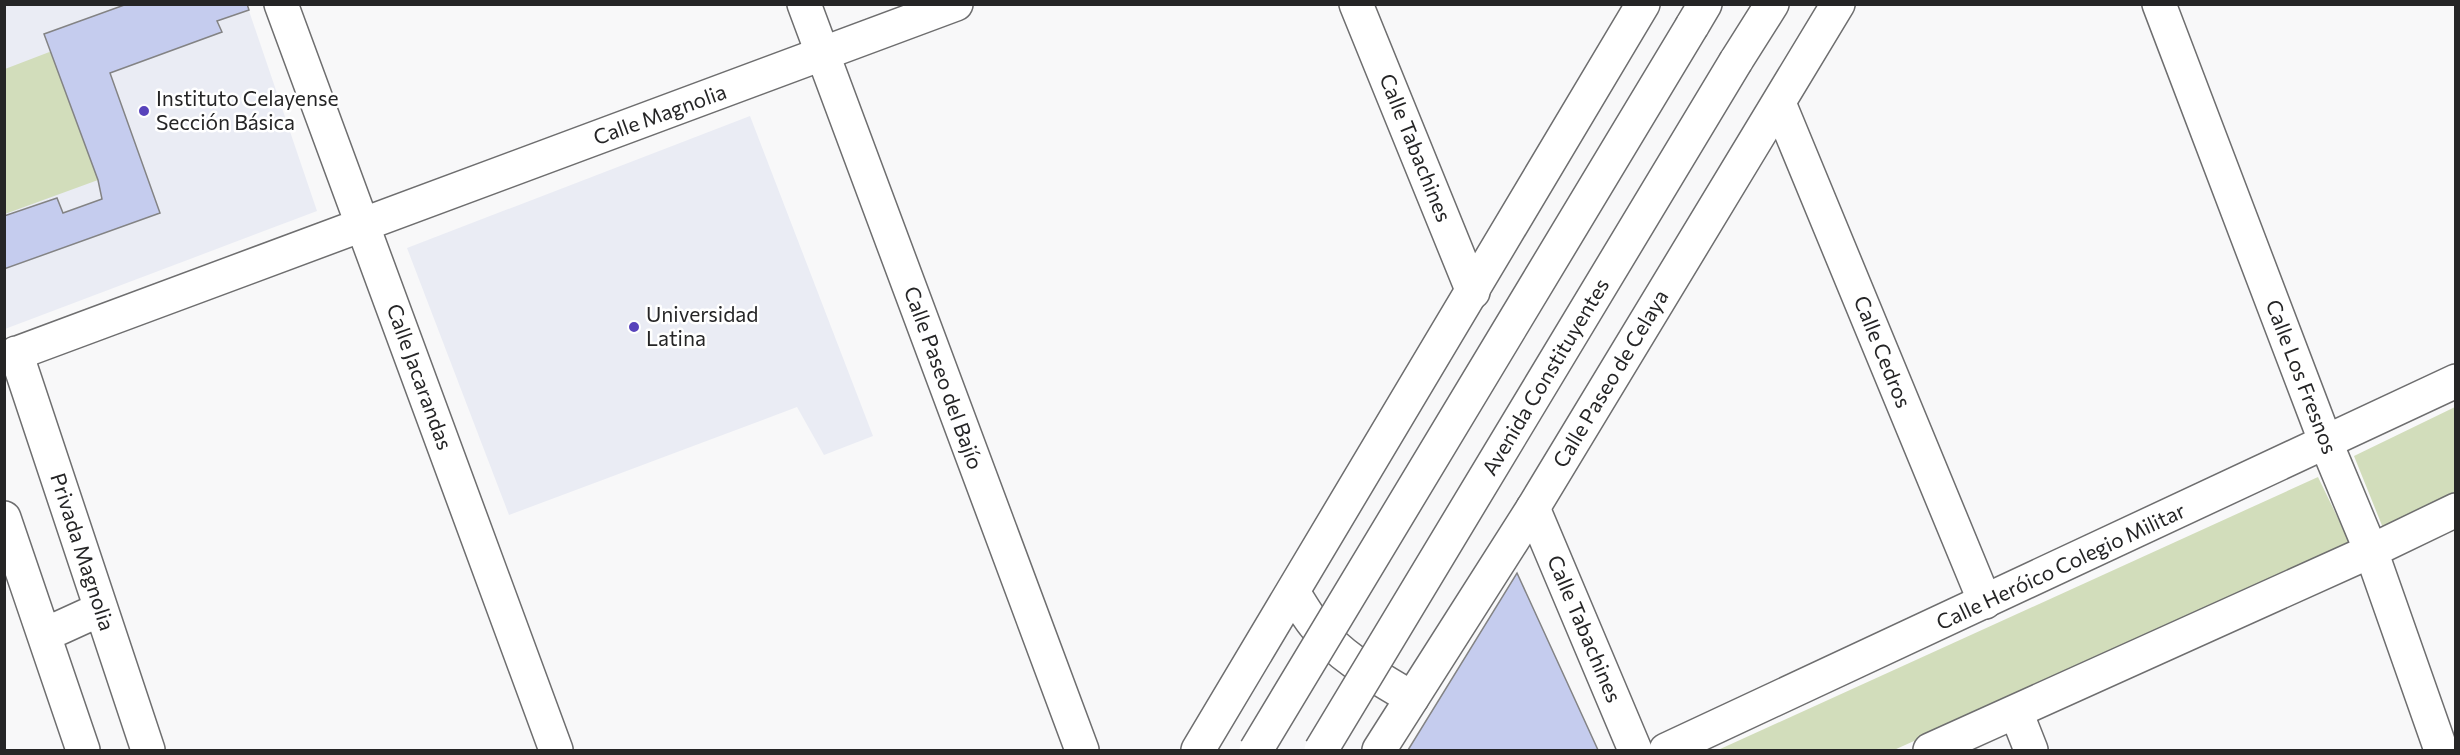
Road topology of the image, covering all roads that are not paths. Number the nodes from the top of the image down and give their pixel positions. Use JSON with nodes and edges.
{"nodes":[{"id":1,"x":281,"y":4,"type":"edge"},
{"id":2,"x":804,"y":4,"type":"edge"},
{"id":3,"x":956,"y":4,"type":"edge"},
{"id":4,"x":1356,"y":4,"type":"edge"},
{"id":5,"x":1643,"y":4,"type":"edge"},
{"id":6,"x":1772,"y":4,"type":"edge"},
{"id":7,"x":1838,"y":4,"type":"edge"},
{"id":8,"x":2159,"y":4,"type":"edge"},
{"id":9,"x":1698,"y":15,"type":"edge"},
{"id":10,"x":823,"y":56,"type":"junction"},
{"id":11,"x":1779,"y":102,"type":"junction"},
{"id":12,"x":363,"y":224,"type":"junction"},
{"id":13,"x":1473,"y":292,"type":"junction"},
{"id":14,"x":10,"y":356,"type":"edge"},
{"id":15,"x":2456,"y":381,"type":"edge"},
{"id":16,"x":2326,"y":443,"type":"junction"},
{"id":17,"x":1533,"y":508,"type":"junction"},
{"id":18,"x":2456,"y":510,"type":"edge"},
{"id":19,"x":4,"y":518,"type":"edge"},
{"id":20,"x":2371,"y":551,"type":"junction"},
{"id":21,"x":1293,"y":592,"type":"junction"},
{"id":22,"x":1985,"y":602,"type":"junction"},
{"id":23,"x":101,"y":609,"type":"junction"},
{"id":24,"x":44,"y":635,"type":"junction"},
{"id":25,"x":1412,"y":698,"type":"junction"},
{"id":26,"x":2016,"y":712,"type":"junction"},
{"id":27,"x":83,"y":750,"type":"edge"},
{"id":28,"x":148,"y":750,"type":"edge"},
{"id":29,"x":556,"y":750,"type":"edge"},
{"id":30,"x":1082,"y":750,"type":"edge"},
{"id":31,"x":1198,"y":750,"type":"edge"},
{"id":32,"x":1256,"y":750,"type":"edge"},
{"id":33,"x":1321,"y":750,"type":"edge"},
{"id":34,"x":1379,"y":750,"type":"edge"},
{"id":35,"x":1635,"y":750,"type":"edge"},
{"id":36,"x":1666,"y":750,"type":"edge"},
{"id":37,"x":1930,"y":750,"type":"edge"},
{"id":38,"x":2031,"y":750,"type":"edge"},
{"id":39,"x":2441,"y":750,"type":"edge"}],
"edges":[{"from":1,"to":12,"type":"main road","name":"Calle Jacarandas"},
{"from":2,"to":10,"type":"main road","name":"Calle Paseo del Bajío"},
{"from":3,"to":10,"type":"main road","name":"Calle Magnolia"},
{"from":4,"to":13,"type":"main road","name":"Calle Tabachines"},
{"from":5,"to":13,"type":"main road"},
{"from":6,"to":33,"type":"main road","name":"Avenida Constituyentes","bridge":true},
{"from":7,"to":11,"type":"main road","name":"Calle Paseo de Celaya"},
{"from":8,"to":16,"type":"main road","name":"Calle Los Fresnos"},
{"from":9,"to":32,"type":"main road","bridge":true},
{"from":10,"to":12,"type":"main road","name":"Calle Magnolia"},
{"from":10,"to":30,"type":"main road","name":"Calle Paseo del Bajío"},
{"from":11,"to":17,"type":"main road","name":"Calle Paseo de Celaya"},
{"from":11,"to":22,"type":"main road","name":"Calle Cedros"},
{"from":12,"to":14,"type":"main road","name":"Privada Magnolia"},
{"from":12,"to":29,"type":"main road","name":"Calle Jacarandas"},
{"from":13,"to":21,"type":"main road"},
{"from":14,"to":23,"type":"main road","name":"Privada Magnolia"},
{"from":15,"to":16,"type":"main road","name":"Calle Heróico Colegio Militar"},
{"from":16,"to":20,"type":"main road","name":"Calle Los Fresnos"},
{"from":16,"to":22,"type":"main road","name":"Calle Heróico Colegio Militar"},
{"from":17,"to":25,"type":"main road","name":"Calle Paseo de Celaya"},
{"from":17,"to":35,"type":"main road","name":"Calle Tabachines"},
{"from":18,"to":20,"type":"main road"},
{"from":19,"to":24,"type":"main road"},
{"from":20,"to":26,"type":"main road"},
{"from":20,"to":39,"type":"main road","name":"Calle Los Fresnos"},
{"from":21,"to":25,"type":"main road"},
{"from":21,"to":31,"type":"main road"},
{"from":22,"to":36,"type":"main road","name":"Calle Heróico Colegio Militar"},
{"from":23,"to":24,"type":"main road"},
{"from":23,"to":28,"type":"main road","name":"Privada Magnolia"},
{"from":24,"to":27,"type":"main road"},
{"from":25,"to":34,"type":"main road","name":"Calle Paseo de Celaya"},
{"from":26,"to":37,"type":"main road"},
{"from":26,"to":38,"type":"main road"}]}
